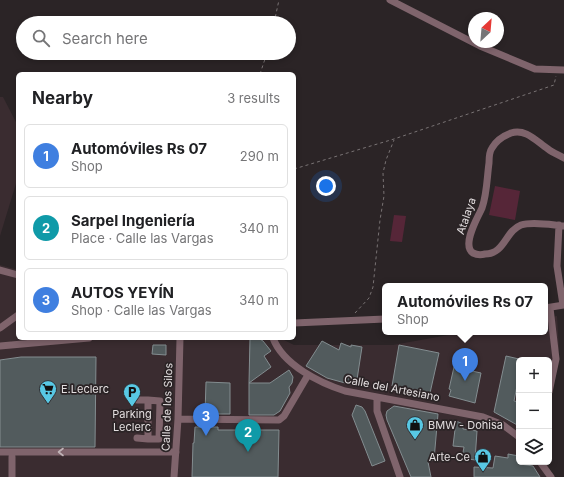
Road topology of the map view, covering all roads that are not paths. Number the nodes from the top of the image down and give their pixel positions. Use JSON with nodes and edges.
{"nodes":[{"id":1,"x":390,"y":0,"type":"edge"},
{"id":2,"x":560,"y":70,"type":"edge"},
{"id":3,"x":564,"y":158,"type":"edge"},
{"id":4,"x":562,"y":226,"type":"edge"},
{"id":5,"x":0,"y":270,"type":"edge"},
{"id":6,"x":16,"y":274,"type":"edge"},
{"id":7,"x":564,"y":305,"type":"edge"},
{"id":8,"x":548,"y":308,"type":"edge"},
{"id":9,"x":16,"y":316,"type":"edge"},
{"id":10,"x":382,"y":319,"type":"edge"},
{"id":11,"x":296,"y":323,"type":"edge"},
{"id":12,"x":0,"y":328,"type":"edge"},
{"id":13,"x":67,"y":340,"type":"edge"},
{"id":14,"x":180,"y":340,"type":"edge"},
{"id":15,"x":274,"y":340,"type":"edge"},
{"id":16,"x":0,"y":346,"type":"edge"},
{"id":17,"x":308,"y":375,"type":"junction"},
{"id":18,"x":552,"y":378,"type":"edge"},
{"id":19,"x":377,"y":397,"type":"junction"},
{"id":20,"x":137,"y":400,"type":"dead end"},
{"id":21,"x":148,"y":400,"type":"junction"},
{"id":22,"x":178,"y":419,"type":"junction"},
{"id":23,"x":516,"y":435,"type":"edge"},
{"id":24,"x":138,"y":438,"type":"dead end"},
{"id":25,"x":148,"y":438,"type":"junction"},
{"id":26,"x":0,"y":452,"type":"edge"},
{"id":27,"x":176,"y":452,"type":"junction"},
{"id":28,"x":12,"y":457,"type":"dead end"},
{"id":29,"x":542,"y":465,"type":"edge"},
{"id":30,"x":12,"y":477,"type":"edge"},
{"id":31,"x":174,"y":477,"type":"edge"},
{"id":32,"x":400,"y":477,"type":"edge"},
{"id":33,"x":551,"y":477,"type":"edge"}],
"edges":[{"from":1,"to":2,"type":"street"},
{"from":3,"to":4,"type":"street","name":"Atalaya"},
{"from":4,"to":7,"type":"street","name":"Atalaya"},
{"from":5,"to":6,"type":"street"},
{"from":7,"to":8,"type":"street"},
{"from":8,"to":18,"type":"street"},
{"from":9,"to":12,"type":"street"},
{"from":10,"to":11,"type":"street"},
{"from":13,"to":16,"type":"street"},
{"from":14,"to":22,"type":"street","name":"Calle de los Silos"},
{"from":15,"to":17,"type":"street","name":"Calle del Artesiano"},
{"from":17,"to":19,"type":"street","name":"Calle del Artesiano"},
{"from":17,"to":22,"type":"street"},
{"from":19,"to":23,"type":"street","name":"Calle del Artesiano"},
{"from":19,"to":32,"type":"street"},
{"from":20,"to":21,"type":"street"},
{"from":21,"to":25,"type":"street"},
{"from":21,"to":25,"type":"street"},
{"from":22,"to":27,"type":"street","name":"Calle de los Silos"},
{"from":24,"to":25,"type":"street"},
{"from":27,"to":26,"type":"street","one_way":true},
{"from":27,"to":31,"type":"street","name":"Calle de los Silos"},
{"from":28,"to":30,"type":"street"},
{"from":29,"to":33,"type":"street"}]}
